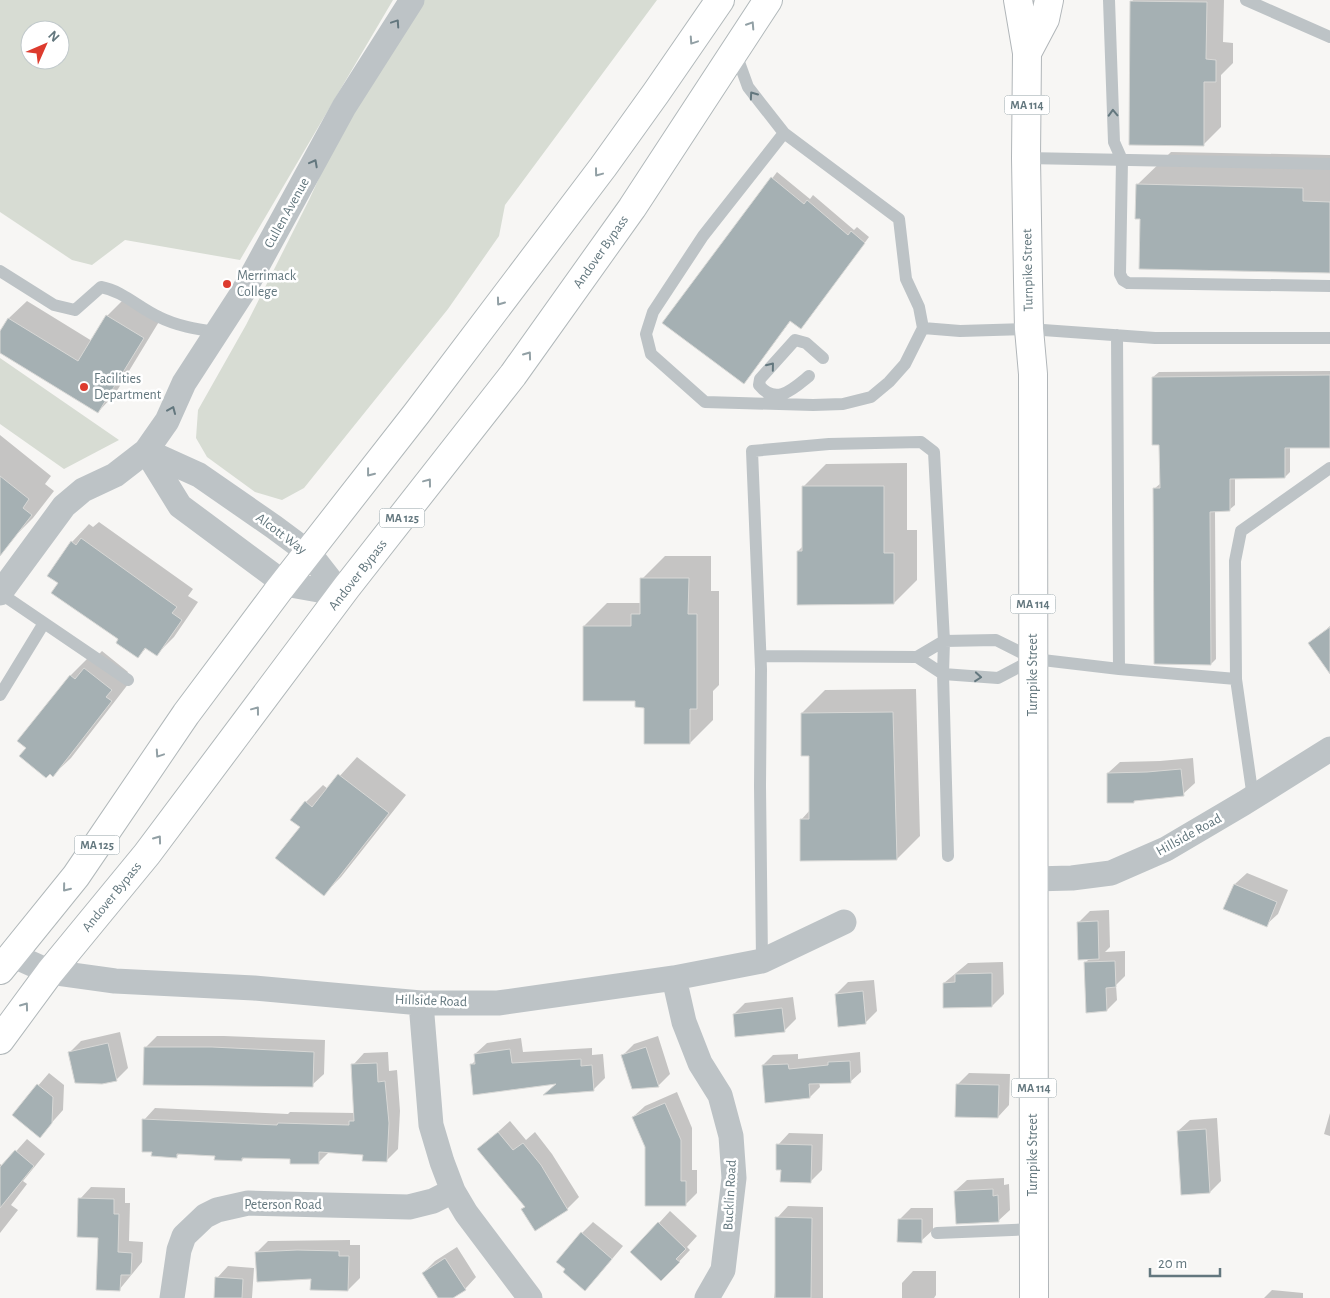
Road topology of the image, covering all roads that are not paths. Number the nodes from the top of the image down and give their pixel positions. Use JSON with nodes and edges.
{"nodes":[{"id":1,"x":412,"y":0,"type":"edge"},
{"id":2,"x":720,"y":0,"type":"edge"},
{"id":3,"x":768,"y":0,"type":"edge"},
{"id":4,"x":1018,"y":0,"type":"edge"},
{"id":5,"x":1049,"y":0,"type":"edge"},
{"id":6,"x":1109,"y":0,"type":"edge"},
{"id":7,"x":1246,"y":0,"type":"edge"},
{"id":8,"x":1330,"y":37,"type":"edge"},
{"id":9,"x":735,"y":50,"type":"junction"},
{"id":10,"x":1028,"y":52,"type":"junction"},
{"id":11,"x":784,"y":133,"type":"junction"},
{"id":12,"x":1026,"y":158,"type":"junction"},
{"id":13,"x":1122,"y":160,"type":"junction"},
{"id":14,"x":1330,"y":164,"type":"edge"},
{"id":15,"x":0,"y":271,"type":"edge"},
{"id":16,"x":1330,"y":286,"type":"edge"},
{"id":17,"x":923,"y":328,"type":"junction"},
{"id":18,"x":1028,"y":329,"type":"junction"},
{"id":19,"x":216,"y":332,"type":"junction"},
{"id":20,"x":1118,"y":336,"type":"junction"},
{"id":21,"x":1330,"y":338,"type":"edge"},
{"id":22,"x":823,"y":358,"type":"dead end"},
{"id":23,"x":809,"y":376,"type":"dead end"},
{"id":24,"x":146,"y":451,"type":"junction"},
{"id":25,"x":1330,"y":468,"type":"edge"},
{"id":26,"x":309,"y":553,"type":"junction"},
{"id":27,"x":285,"y":584,"type":"junction"},
{"id":28,"x":0,"y":593,"type":"edge"},
{"id":29,"x":342,"y":594,"type":"junction"},
{"id":30,"x":44,"y":623,"type":"junction"},
{"id":31,"x":944,"y":641,"type":"junction"},
{"id":32,"x":761,"y":656,"type":"junction"},
{"id":33,"x":917,"y":657,"type":"junction"},
{"id":34,"x":1034,"y":659,"type":"junction"},
{"id":35,"x":1119,"y":670,"type":"junction"},
{"id":36,"x":942,"y":674,"type":"junction"},
{"id":37,"x":1236,"y":679,"type":"junction"},
{"id":38,"x":128,"y":680,"type":"dead end"},
{"id":39,"x":0,"y":695,"type":"edge"},
{"id":40,"x":1330,"y":749,"type":"edge"},
{"id":41,"x":1253,"y":798,"type":"junction"},
{"id":42,"x":948,"y":856,"type":"dead end"},
{"id":43,"x":1033,"y":879,"type":"junction"},
{"id":44,"x":844,"y":922,"type":"dead end"},
{"id":45,"x":762,"y":961,"type":"junction"},
{"id":46,"x":6,"y":963,"type":"edge"},
{"id":47,"x":50,"y":972,"type":"junction"},
{"id":48,"x":674,"y":978,"type":"junction"},
{"id":49,"x":421,"y":1003,"type":"junction"},
{"id":50,"x":0,"y":1040,"type":"edge"},
{"id":51,"x":452,"y":1191,"type":"junction"},
{"id":52,"x":1034,"y":1229,"type":"junction"},
{"id":53,"x":937,"y":1233,"type":"dead end"},
{"id":54,"x":172,"y":1298,"type":"edge"},
{"id":55,"x":530,"y":1298,"type":"edge"},
{"id":56,"x":707,"y":1298,"type":"edge"},
{"id":57,"x":1034,"y":1298,"type":"edge"}],
"edges":[{"from":19,"to":1,"type":"street","name":"Cullen Avenue","one_way":true},
{"from":2,"to":26,"type":"main road","number":"MA 125","one_way":true},
{"from":9,"to":3,"type":"main road","name":"Andover Bypass","number":"MA 125","one_way":true},
{"from":4,"to":10,"type":"main road","name":"Turnpike Street","number":"MA 114"},
{"from":5,"to":10,"type":"main road","name":"Turnpike Street","number":"MA 114"},
{"from":13,"to":6,"type":"lane","one_way":true},
{"from":7,"to":8,"type":"lane"},
{"from":11,"to":9,"type":"lane","one_way":true},
{"from":29,"to":9,"type":"main road","name":"Andover Bypass","number":"MA 125","one_way":true},
{"from":10,"to":12,"type":"main road","name":"Turnpike Street","number":"MA 114"},
{"from":11,"to":17,"type":"lane"},
{"from":11,"to":17,"type":"lane"},
{"from":12,"to":13,"type":"lane"},
{"from":12,"to":18,"type":"main road","name":"Turnpike Street","number":"MA 114"},
{"from":13,"to":14,"type":"lane"},
{"from":13,"to":16,"type":"lane"},
{"from":15,"to":19,"type":"lane"},
{"from":17,"to":18,"type":"lane"},
{"from":18,"to":20,"type":"lane"},
{"from":18,"to":34,"type":"main road","name":"Turnpike Street","number":"MA 114"},
{"from":24,"to":19,"type":"street","name":"Cullen Avenue","one_way":true},
{"from":20,"to":21,"type":"lane"},
{"from":20,"to":35,"type":"lane"},
{"from":23,"to":22,"type":"lane","one_way":true},
{"from":24,"to":26,"type":"street","name":"Alcott Way"},
{"from":24,"to":27,"type":"street"},
{"from":24,"to":28,"type":"street"},
{"from":25,"to":37,"type":"lane"},
{"from":26,"to":27,"type":"main road","number":"MA 125"},
{"from":26,"to":29,"type":"street","name":"Alcott Way"},
{"from":27,"to":29,"type":"street"},
{"from":27,"to":46,"type":"main road","number":"MA 125","one_way":true},
{"from":28,"to":30,"type":"lane"},
{"from":47,"to":29,"type":"main road","name":"Andover Bypass","number":"MA 125","one_way":true},
{"from":30,"to":38,"type":"lane"},
{"from":30,"to":39,"type":"lane"},
{"from":31,"to":32,"type":"lane"},
{"from":31,"to":33,"type":"lane"},
{"from":31,"to":34,"type":"lane"},
{"from":31,"to":36,"type":"lane"},
{"from":32,"to":33,"type":"lane"},
{"from":32,"to":45,"type":"lane"},
{"from":33,"to":36,"type":"lane"},
{"from":34,"to":35,"type":"lane"},
{"from":36,"to":34,"type":"lane","one_way":true},
{"from":34,"to":43,"type":"main road","name":"Turnpike Street","number":"MA 114"},
{"from":35,"to":37,"type":"lane"},
{"from":36,"to":42,"type":"lane"},
{"from":37,"to":41,"type":"lane"},
{"from":40,"to":41,"type":"street","name":"Hillside Road"},
{"from":41,"to":43,"type":"street","name":"Hillside Road"},
{"from":43,"to":52,"type":"main road","name":"Turnpike Street","number":"MA 114"},
{"from":44,"to":45,"type":"street","name":"Hillside Road"},
{"from":45,"to":48,"type":"street","name":"Hillside Road"},
{"from":46,"to":47,"type":"street","name":"Hillside Road"},
{"from":47,"to":49,"type":"street","name":"Hillside Road"},
{"from":50,"to":47,"type":"main road","name":"Andover Bypass","number":"MA 125","one_way":true},
{"from":48,"to":49,"type":"street","name":"Hillside Road"},
{"from":48,"to":56,"type":"street","name":"Bucklin Road"},
{"from":49,"to":51,"type":"street"},
{"from":51,"to":54,"type":"street","name":"Peterson Road"},
{"from":51,"to":55,"type":"street"},
{"from":52,"to":53,"type":"lane"},
{"from":52,"to":57,"type":"main road","name":"Turnpike Street","number":"MA 114"}]}
